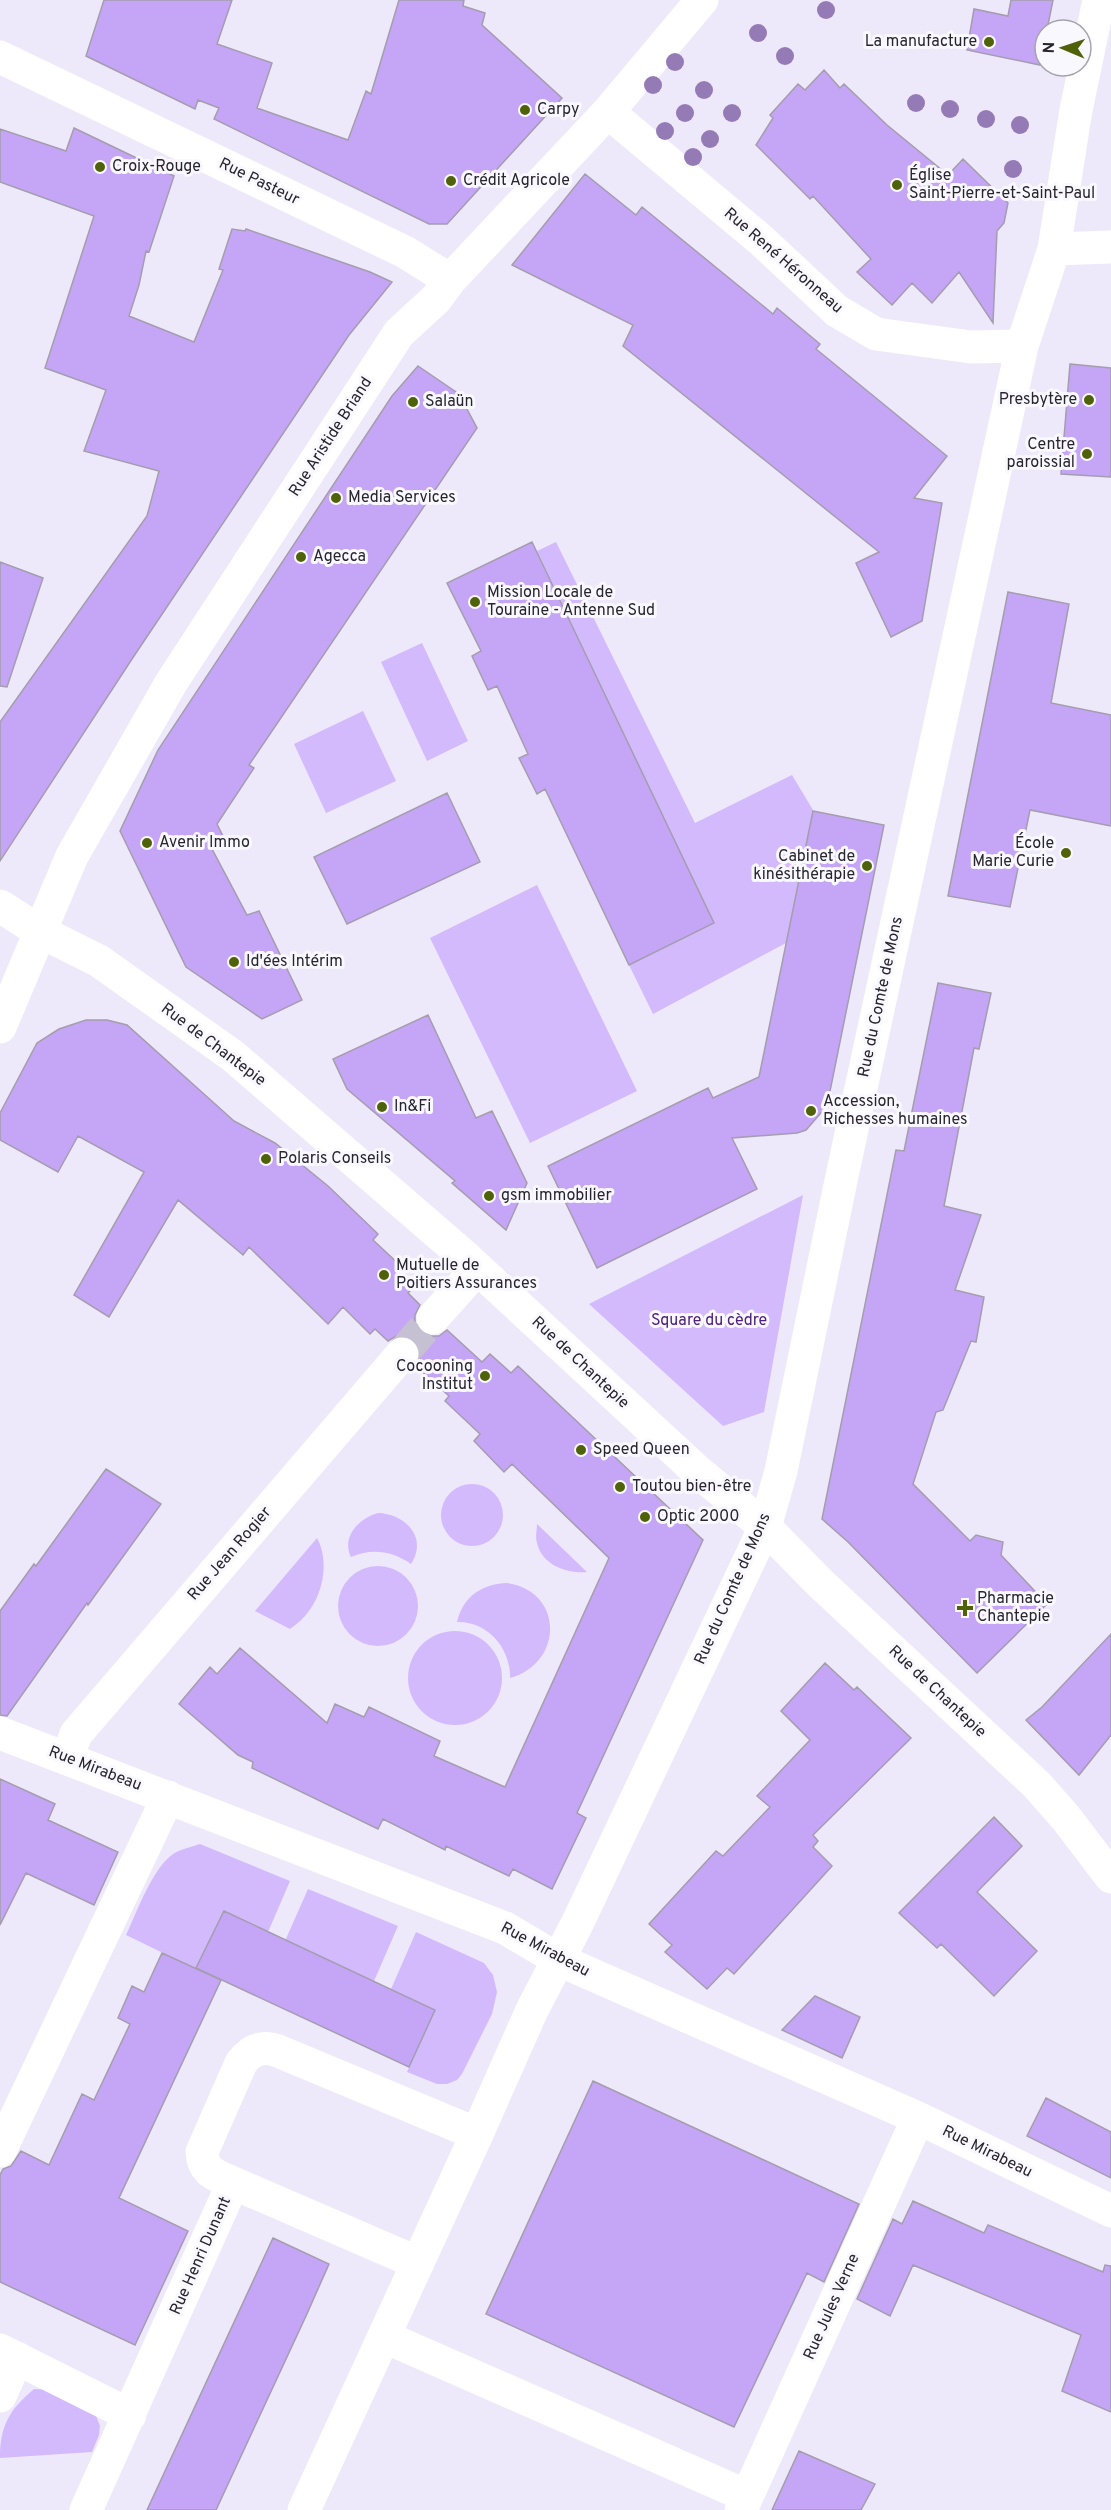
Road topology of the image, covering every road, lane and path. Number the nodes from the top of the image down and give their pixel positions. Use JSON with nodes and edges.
{"nodes":[{"id":1,"x":702,"y":0,"type":"edge"},
{"id":2,"x":1099,"y":0,"type":"edge"},
{"id":3,"x":0,"y":57,"type":"edge"},
{"id":4,"x":608,"y":112,"type":"junction"},
{"id":5,"x":1111,"y":247,"type":"edge"},
{"id":6,"x":1054,"y":249,"type":"junction"},
{"id":7,"x":450,"y":280,"type":"junction"},
{"id":8,"x":1022,"y":346,"type":"junction"},
{"id":9,"x":0,"y":906,"type":"edge"},
{"id":10,"x":39,"y":931,"type":"junction"},
{"id":11,"x":0,"y":1027,"type":"edge"},
{"id":12,"x":477,"y":1269,"type":"junction"},
{"id":13,"x":433,"y":1318,"type":"tunnel mouth"},
{"id":14,"x":402,"y":1354,"type":"tunnel mouth"},
{"id":15,"x":765,"y":1527,"type":"junction"},
{"id":16,"x":0,"y":1733,"type":"edge"},
{"id":17,"x":67,"y":1759,"type":"junction"},
{"id":18,"x":168,"y":1797,"type":"junction"},
{"id":19,"x":1111,"y":1877,"type":"edge"},
{"id":20,"x":559,"y":1960,"type":"junction"},
{"id":21,"x":918,"y":2118,"type":"junction"},
{"id":22,"x":477,"y":2134,"type":"junction"},
{"id":23,"x":0,"y":2151,"type":"edge"},
{"id":24,"x":233,"y":2183,"type":"junction"},
{"id":25,"x":1111,"y":2211,"type":"edge"},
{"id":26,"x":418,"y":2263,"type":"junction"},
{"id":27,"x":385,"y":2337,"type":"junction"},
{"id":28,"x":8,"y":2354,"type":"edge"},
{"id":29,"x":0,"y":2396,"type":"edge"},
{"id":30,"x":130,"y":2415,"type":"junction"},
{"id":31,"x":744,"y":2503,"type":"edge"},
{"id":32,"x":86,"y":2510,"type":"edge"},
{"id":33,"x":304,"y":2510,"type":"edge"}],
"edges":[{"from":1,"to":4,"type":"street","name":"Rue Aristide Briand"},
{"from":2,"to":6,"type":"street","name":"Rue du Comte de Mons"},
{"from":3,"to":7,"type":"street","name":"Rue Pasteur"},
{"from":4,"to":7,"type":"street","name":"Rue Aristide Briand"},
{"from":4,"to":8,"type":"street","name":"Rue René Héronneau"},
{"from":5,"to":6,"type":"street"},
{"from":6,"to":8,"type":"street","name":"Rue du Comte de Mons"},
{"from":7,"to":10,"type":"street","name":"Rue Aristide Briand"},
{"from":8,"to":15,"type":"street","name":"Rue du Comte de Mons"},
{"from":9,"to":10,"type":"street","name":"Rue de Chantepie"},
{"from":10,"to":11,"type":"street","name":"Rue Aristide Briand"},
{"from":10,"to":12,"type":"street","name":"Rue de Chantepie"},
{"from":12,"to":13,"type":"street"},
{"from":12,"to":15,"type":"street","name":"Rue de Chantepie"},
{"from":14,"to":17,"type":"street","name":"Rue Jean Rogier"},
{"from":15,"to":19,"type":"street","name":"Rue de Chantepie"},
{"from":15,"to":20,"type":"street","name":"Rue du Comte de Mons"},
{"from":16,"to":17,"type":"street","name":"Rue Mirabeau"},
{"from":17,"to":18,"type":"street","name":"Rue Mirabeau"},
{"from":18,"to":20,"type":"street","name":"Rue Mirabeau"},
{"from":18,"to":23,"type":"street"},
{"from":20,"to":21,"type":"street","name":"Rue Mirabeau"},
{"from":20,"to":22,"type":"street"},
{"from":21,"to":25,"type":"street","name":"Rue Mirabeau"},
{"from":21,"to":31,"type":"street","name":"Rue Jules Verne"},
{"from":22,"to":24,"type":"street"},
{"from":22,"to":26,"type":"street"},
{"from":24,"to":26,"type":"street","name":"Rue Henri Dunant"},
{"from":24,"to":30,"type":"street","name":"Rue Henri Dunant"},
{"from":26,"to":27,"type":"street"},
{"from":27,"to":31,"type":"street","name":"Rue Jules Verne"},
{"from":27,"to":33,"type":"street"},
{"from":28,"to":29,"type":"street"},
{"from":28,"to":30,"type":"street"},
{"from":30,"to":32,"type":"street","name":"Rue Henri Dunant"}]}
